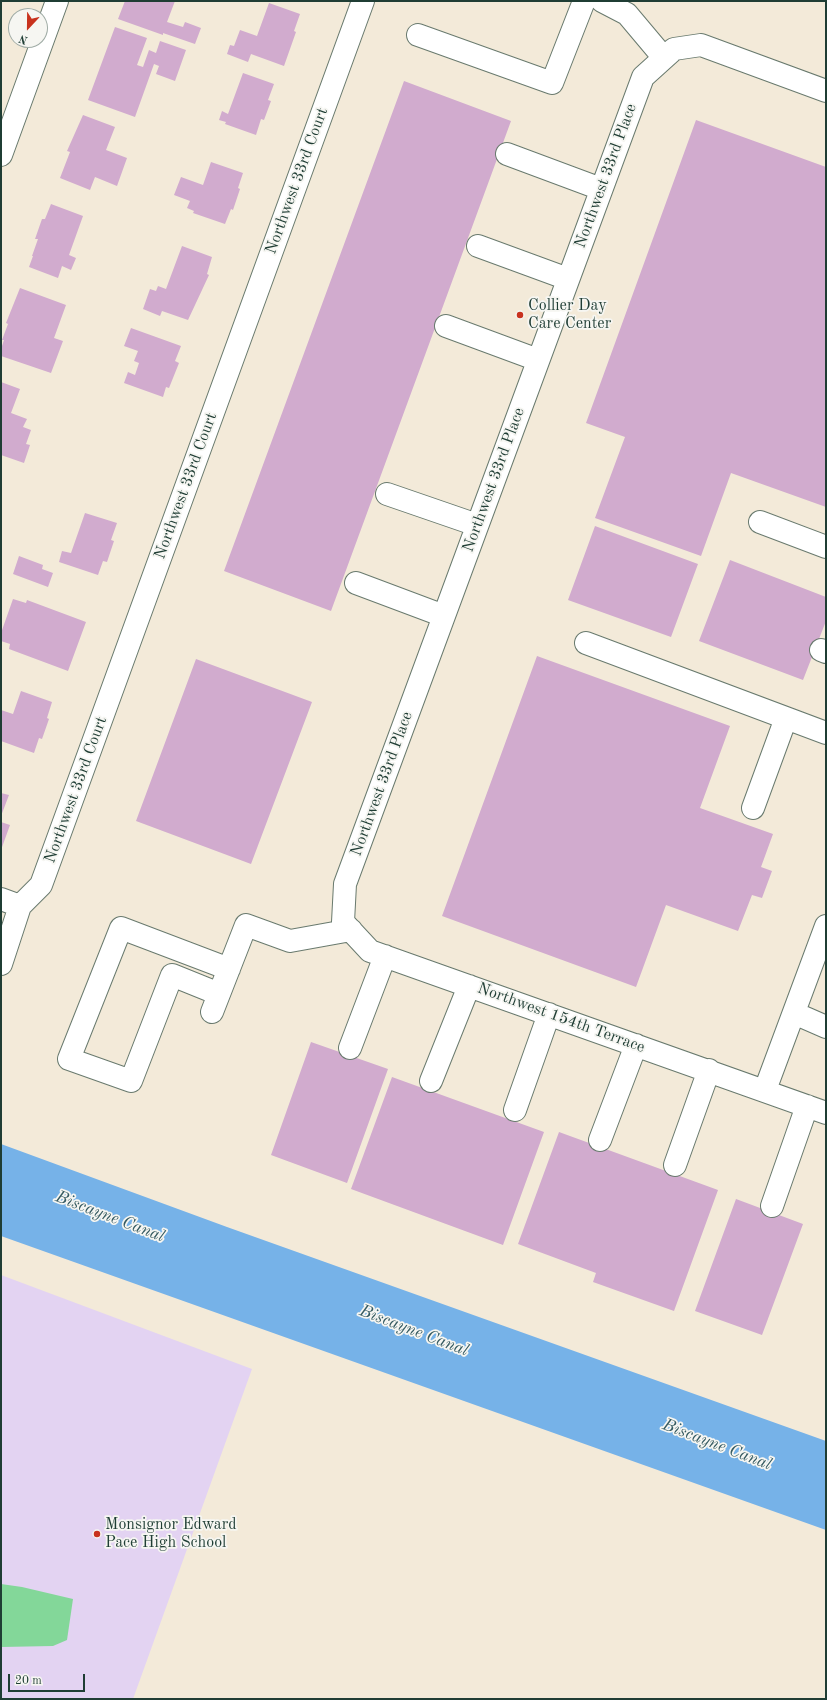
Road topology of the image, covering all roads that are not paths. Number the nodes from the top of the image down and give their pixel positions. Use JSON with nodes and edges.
{"nodes":[{"id":1,"x":57,"y":1,"type":"edge"},
{"id":2,"x":362,"y":1,"type":"edge"},
{"id":3,"x":584,"y":1,"type":"edge"},
{"id":4,"x":602,"y":1,"type":"edge"},
{"id":5,"x":418,"y":35,"type":"dead end"},
{"id":6,"x":664,"y":58,"type":"junction"},
{"id":7,"x":826,"y":91,"type":"edge"},
{"id":8,"x":507,"y":154,"type":"dead end"},
{"id":9,"x":1,"y":155,"type":"edge"},
{"id":10,"x":601,"y":189,"type":"junction"},
{"id":11,"x":478,"y":246,"type":"dead end"},
{"id":12,"x":568,"y":279,"type":"junction"},
{"id":13,"x":446,"y":326,"type":"dead end"},
{"id":14,"x":538,"y":360,"type":"junction"},
{"id":15,"x":387,"y":494,"type":"dead end"},
{"id":16,"x":760,"y":522,"type":"dead end"},
{"id":17,"x":477,"y":525,"type":"junction"},
{"id":18,"x":826,"y":547,"type":"edge"},
{"id":19,"x":356,"y":583,"type":"dead end"},
{"id":20,"x":444,"y":616,"type":"junction"},
{"id":21,"x":586,"y":643,"type":"dead end"},
{"id":22,"x":786,"y":718,"type":"junction"},
{"id":23,"x":826,"y":732,"type":"edge"},
{"id":24,"x":753,"y":808,"type":"dead end"},
{"id":25,"x":345,"y":884,"type":"joint"},
{"id":26,"x":10,"y":903,"type":"edge"},
{"id":27,"x":826,"y":926,"type":"edge"},
{"id":28,"x":351,"y":930,"type":"junction"},
{"id":29,"x":385,"y":956,"type":"junction"},
{"id":30,"x":1,"y":964,"type":"edge"},
{"id":31,"x":229,"y":969,"type":"junction"},
{"id":32,"x":469,"y":986,"type":"junction"},
{"id":33,"x":794,"y":1013,"type":"junction"},
{"id":34,"x":549,"y":1014,"type":"junction"},
{"id":35,"x":826,"y":1027,"type":"edge"},
{"id":36,"x":636,"y":1045,"type":"junction"},
{"id":37,"x":350,"y":1048,"type":"dead end"},
{"id":38,"x":709,"y":1070,"type":"junction"},
{"id":39,"x":431,"y":1081,"type":"dead end"},
{"id":40,"x":765,"y":1090,"type":"junction"},
{"id":41,"x":515,"y":1110,"type":"dead end"},
{"id":42,"x":817,"y":1110,"type":"edge"},
{"id":43,"x":600,"y":1140,"type":"dead end"},
{"id":44,"x":675,"y":1165,"type":"dead end"},
{"id":45,"x":772,"y":1206,"type":"dead end"}],
"edges":[{"from":1,"to":9,"type":"street"},
{"from":2,"to":26,"type":"street","name":"Northwest 33rd Court"},
{"from":3,"to":5,"type":"street"},
{"from":4,"to":6,"type":"street"},
{"from":6,"to":7,"type":"street"},
{"from":6,"to":10,"type":"street","name":"Northwest 33rd Place"},
{"from":8,"to":10,"type":"street"},
{"from":10,"to":12,"type":"street","name":"Northwest 33rd Place"},
{"from":11,"to":12,"type":"street"},
{"from":12,"to":14,"type":"street","name":"Northwest 33rd Place"},
{"from":13,"to":14,"type":"street"},
{"from":14,"to":17,"type":"street","name":"Northwest 33rd Place"},
{"from":15,"to":17,"type":"street"},
{"from":16,"to":18,"type":"street"},
{"from":17,"to":20,"type":"street","name":"Northwest 33rd Place"},
{"from":19,"to":20,"type":"street"},
{"from":20,"to":25,"type":"street","name":"Northwest 33rd Place"},
{"from":21,"to":22,"type":"street"},
{"from":22,"to":23,"type":"street"},
{"from":22,"to":24,"type":"street"},
{"from":25,"to":28,"type":"street","name":"Northwest 154th Terrace"},
{"from":26,"to":30,"type":"street","name":"Northwest 33rd Court"},
{"from":27,"to":33,"type":"street"},
{"from":28,"to":29,"type":"street","name":"Northwest 154th Terrace"},
{"from":28,"to":31,"type":"street"},
{"from":29,"to":32,"type":"street","name":"Northwest 154th Terrace"},
{"from":29,"to":37,"type":"street"},
{"from":31,"to":31,"type":"street"},
{"from":32,"to":34,"type":"street","name":"Northwest 154th Terrace"},
{"from":32,"to":39,"type":"street"},
{"from":33,"to":35,"type":"street"},
{"from":33,"to":40,"type":"street"},
{"from":34,"to":36,"type":"street","name":"Northwest 154th Terrace"},
{"from":34,"to":41,"type":"street"},
{"from":36,"to":38,"type":"street","name":"Northwest 154th Terrace"},
{"from":36,"to":43,"type":"street"},
{"from":38,"to":40,"type":"street","name":"Northwest 154th Terrace"},
{"from":38,"to":44,"type":"street"},
{"from":40,"to":42,"type":"street","name":"Northwest 154th Terrace"},
{"from":42,"to":45,"type":"street"}]}
